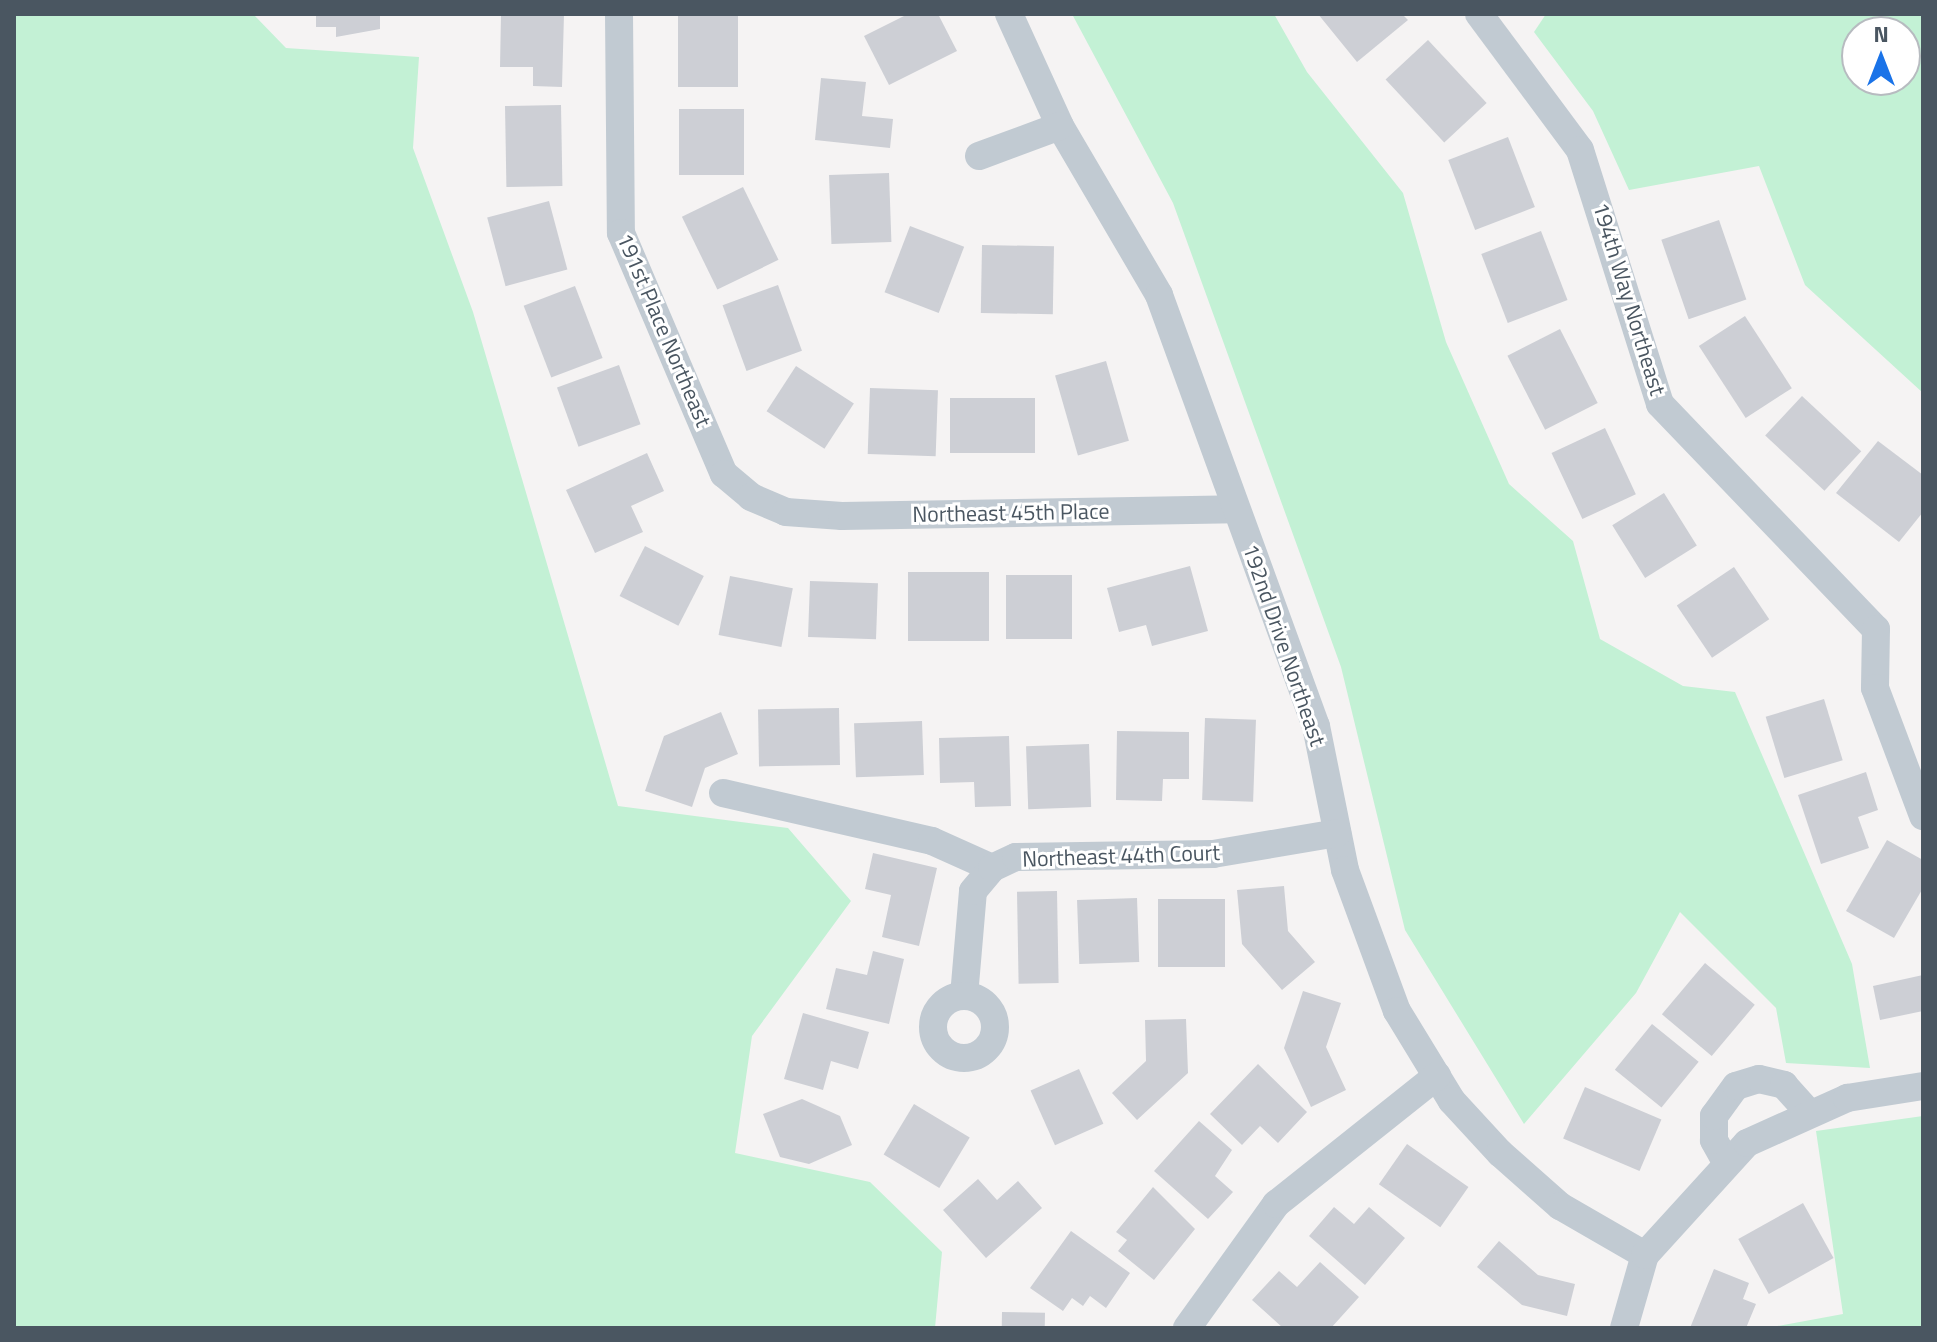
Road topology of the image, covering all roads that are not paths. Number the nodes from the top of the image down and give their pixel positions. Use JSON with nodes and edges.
{"nodes":[{"id":1,"x":619,"y":14,"type":"edge"},
{"id":2,"x":1009,"y":14,"type":"edge"},
{"id":3,"x":1479,"y":14,"type":"edge"},
{"id":4,"x":1060,"y":126,"type":"junction"},
{"id":5,"x":979,"y":156,"type":"dead end"},
{"id":6,"x":1235,"y":509,"type":"junction"},
{"id":7,"x":786,"y":512,"type":"joint"},
{"id":8,"x":723,"y":793,"type":"dead end"},
{"id":9,"x":1923,"y":816,"type":"edge"},
{"id":10,"x":1337,"y":833,"type":"junction"},
{"id":11,"x":992,"y":868,"type":"junction"},
{"id":12,"x":964,"y":996,"type":"dead end"},
{"id":13,"x":1437,"y":1076,"type":"junction"},
{"id":14,"x":1923,"y":1086,"type":"edge"},
{"id":15,"x":1808,"y":1112,"type":"junction"},
{"id":16,"x":1726,"y":1162,"type":"junction"},
{"id":17,"x":1645,"y":1255,"type":"junction"},
{"id":18,"x":1187,"y":1328,"type":"edge"},
{"id":19,"x":1624,"y":1328,"type":"edge"}],
"edges":[{"from":1,"to":7,"type":"street","name":"191st Place Northeast"},
{"from":2,"to":4,"type":"street","name":"192nd Drive Northeast"},
{"from":3,"to":9,"type":"street","name":"194th Way Northeast"},
{"from":4,"to":5,"type":"street"},
{"from":4,"to":6,"type":"street","name":"192nd Drive Northeast"},
{"from":6,"to":7,"type":"street","name":"Northeast 45th Place"},
{"from":6,"to":10,"type":"street","name":"192nd Drive Northeast"},
{"from":8,"to":11,"type":"street"},
{"from":10,"to":11,"type":"street","name":"Northeast 44th Court"},
{"from":10,"to":13,"type":"street","name":"192nd Drive Northeast"},
{"from":11,"to":12,"type":"street","name":"Northeast 44th Court"},
{"from":13,"to":17,"type":"street","name":"192nd Drive Northeast"},
{"from":13,"to":18,"type":"street"},
{"from":14,"to":15,"type":"street"},
{"from":15,"to":16,"type":"street"},
{"from":15,"to":16,"type":"street"},
{"from":16,"to":17,"type":"street"},
{"from":17,"to":19,"type":"street"}]}
